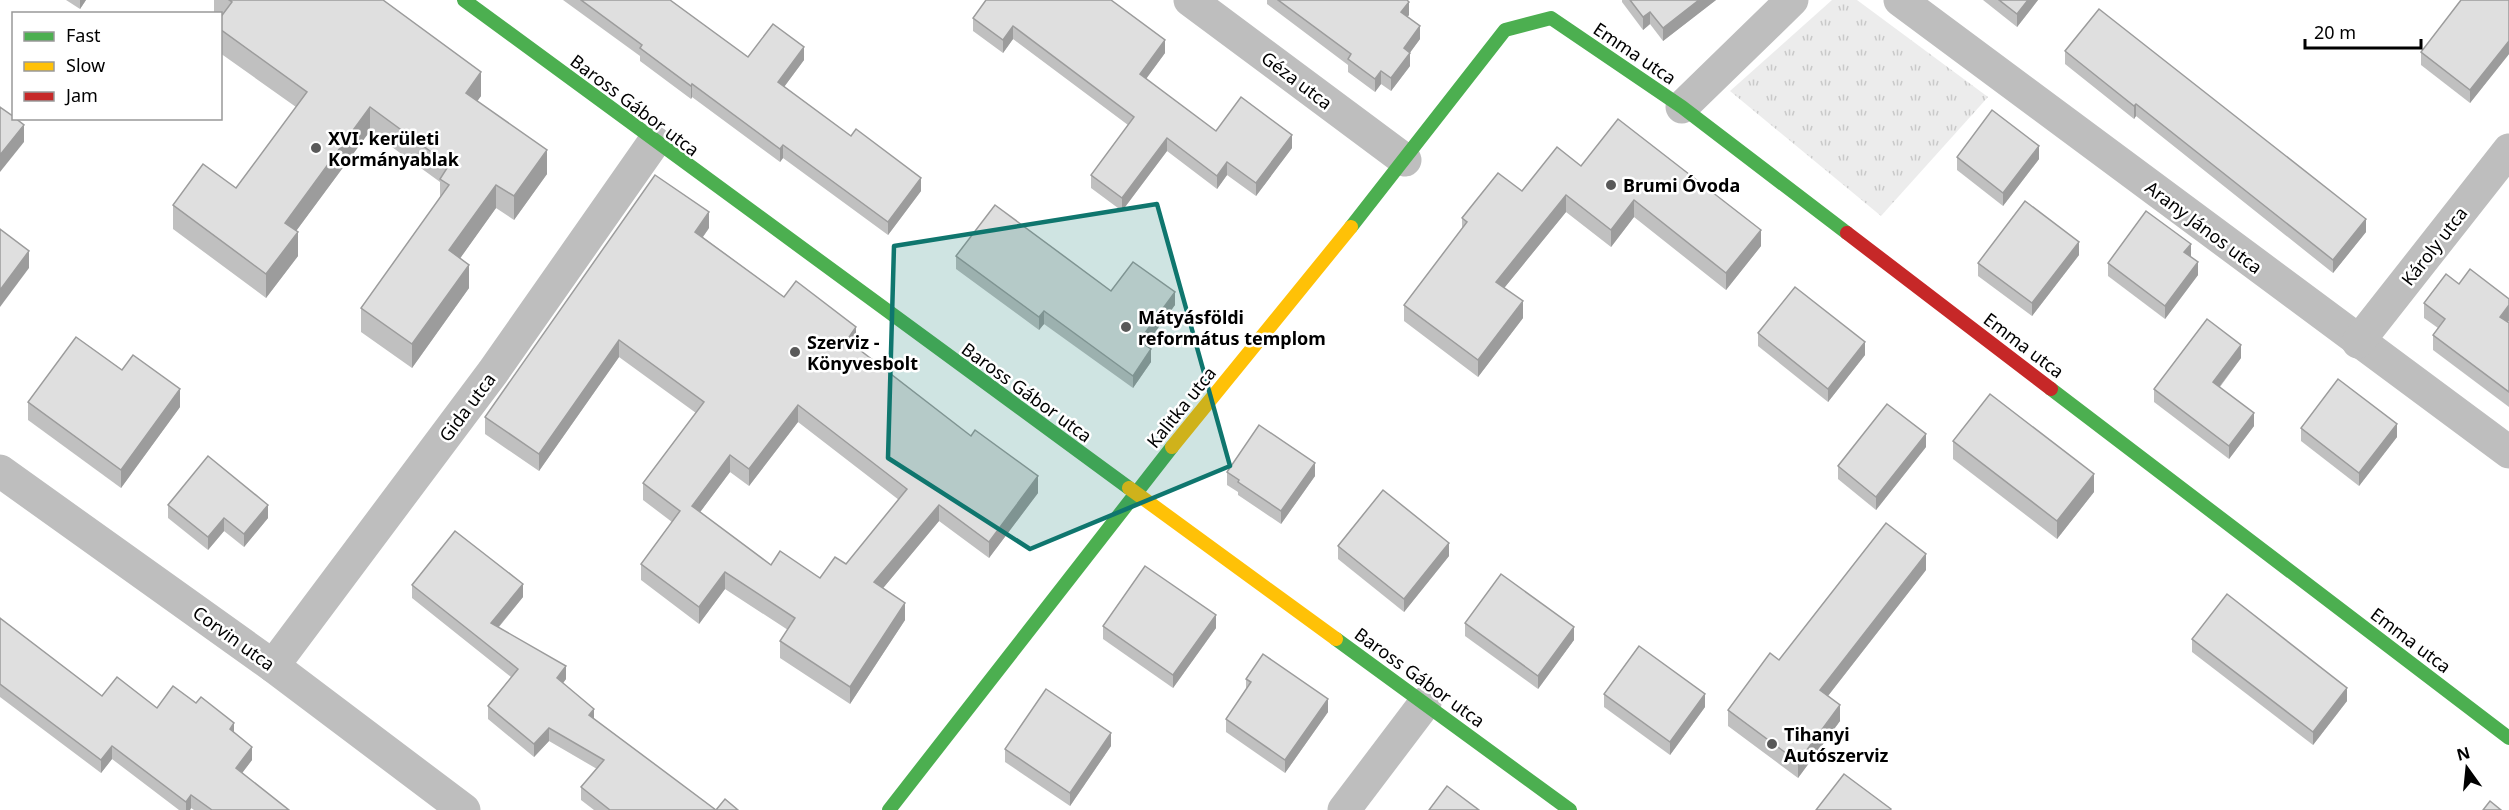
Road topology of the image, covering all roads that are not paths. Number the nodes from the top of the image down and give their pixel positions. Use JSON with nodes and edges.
{"nodes":[{"id":1,"x":464,"y":0,"type":"edge"},
{"id":2,"x":1190,"y":0,"type":"edge"},
{"id":3,"x":1792,"y":0,"type":"edge"},
{"id":4,"x":1900,"y":0,"type":"edge"},
{"id":5,"x":1504,"y":30,"type":"joint"},
{"id":6,"x":1682,"y":107,"type":"junction"},
{"id":7,"x":654,"y":142,"type":"junction"},
{"id":8,"x":2509,"y":150,"type":"edge"},
{"id":9,"x":1405,"y":160,"type":"junction"},
{"id":10,"x":2358,"y":342,"type":"junction"},
{"id":11,"x":2509,"y":452,"type":"edge"},
{"id":12,"x":1,"y":475,"type":"edge"},
{"id":13,"x":1135,"y":493,"type":"junction"},
{"id":14,"x":273,"y":666,"type":"junction"},
{"id":15,"x":1425,"y":703,"type":"junction"},
{"id":16,"x":2509,"y":738,"type":"edge"},
{"id":17,"x":464,"y":810,"type":"edge"},
{"id":18,"x":889,"y":810,"type":"edge"},
{"id":19,"x":1344,"y":810,"type":"edge"},
{"id":20,"x":1570,"y":810,"type":"edge"}],
"edges":[{"from":1,"to":7,"type":"street","name":"Baross Gábor utca"},
{"from":2,"to":9,"type":"street","name":"Géza utca"},
{"from":3,"to":6,"type":"street"},
{"from":4,"to":10,"type":"street","name":"Arany János utca"},
{"from":5,"to":6,"type":"street","name":"Emma utca"},
{"from":5,"to":9,"type":"street","name":"Kalitka utca"},
{"from":6,"to":16,"type":"street","name":"Emma utca"},
{"from":7,"to":13,"type":"street","name":"Baross Gábor utca"},
{"from":7,"to":14,"type":"street","name":"Gida utca"},
{"from":8,"to":10,"type":"street","name":"Károly utca"},
{"from":9,"to":13,"type":"street","name":"Kalitka utca"},
{"from":10,"to":11,"type":"street","name":"Arany János utca"},
{"from":12,"to":14,"type":"street","name":"Corvin utca"},
{"from":13,"to":15,"type":"street","name":"Baross Gábor utca"},
{"from":13,"to":18,"type":"street","name":"Kalitka utca"},
{"from":14,"to":17,"type":"street","name":"Corvin utca"},
{"from":15,"to":19,"type":"street"},
{"from":15,"to":20,"type":"street","name":"Baross Gábor utca"}]}
